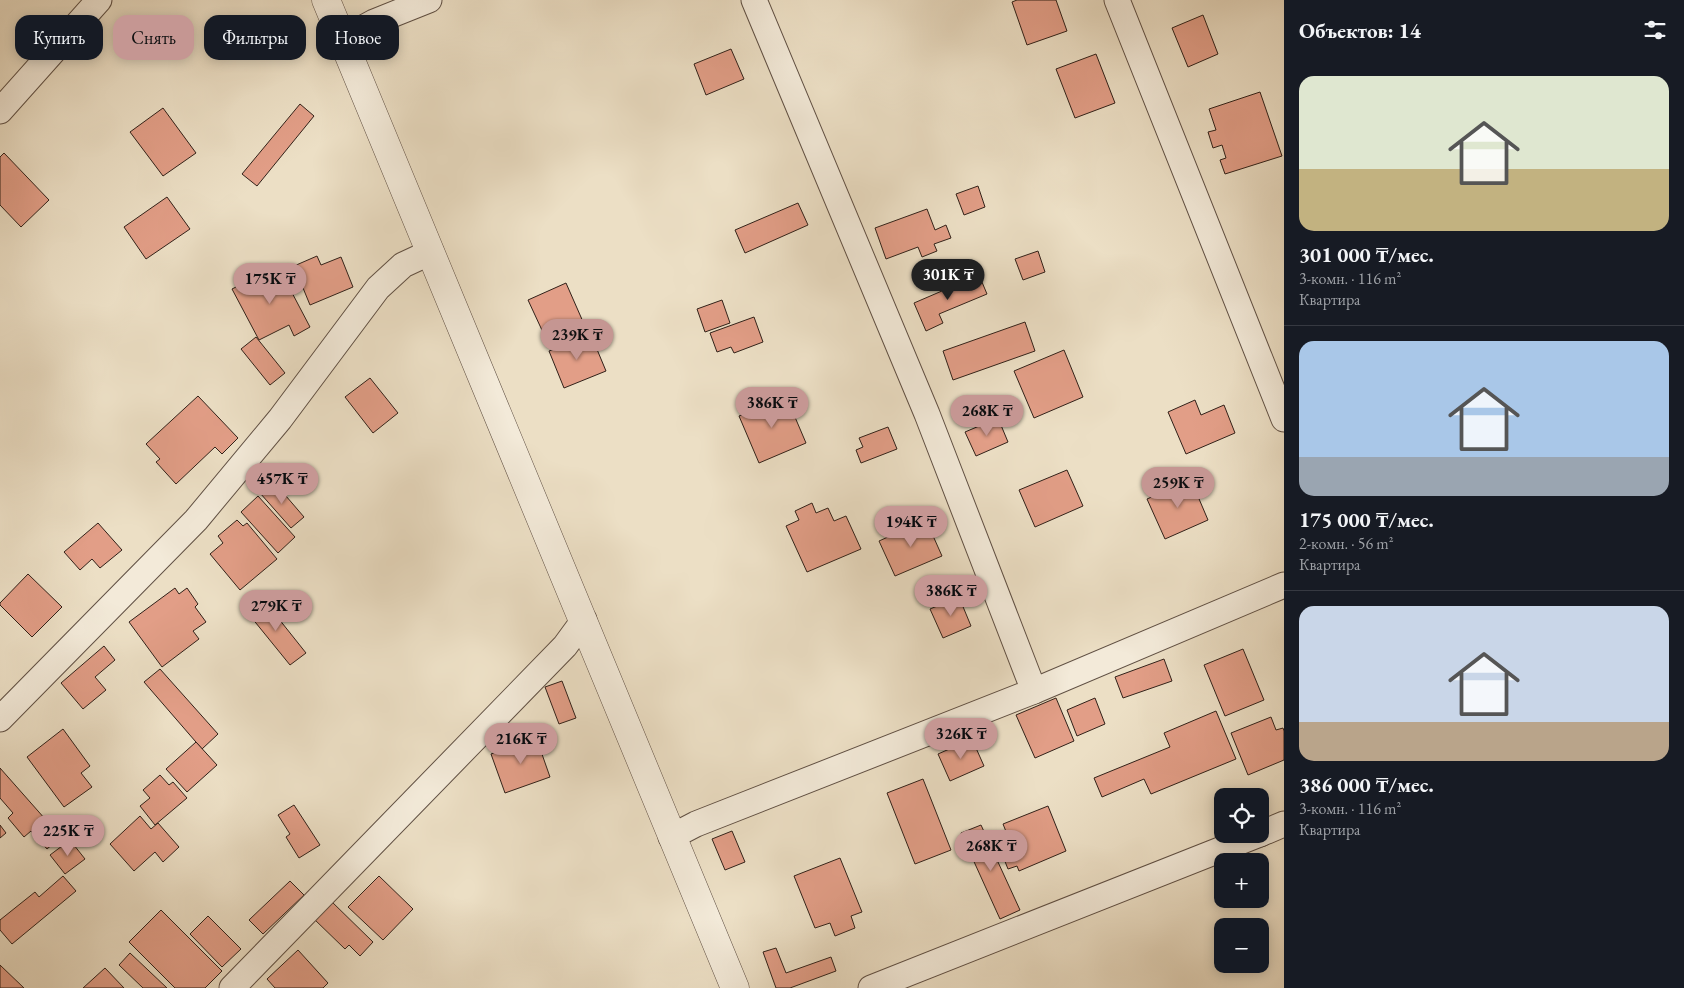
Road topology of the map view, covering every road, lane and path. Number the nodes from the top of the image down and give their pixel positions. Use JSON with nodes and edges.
{"nodes":[{"id":1,"x":98,"y":0,"type":"edge"},
{"id":2,"x":326,"y":0,"type":"edge"},
{"id":3,"x":429,"y":0,"type":"edge"},
{"id":4,"x":754,"y":0,"type":"edge"},
{"id":5,"x":1117,"y":0,"type":"edge"},
{"id":6,"x":333,"y":15,"type":"edge"},
{"id":7,"x":392,"y":15,"type":"edge"},
{"id":8,"x":353,"y":60,"type":"edge"},
{"id":9,"x":0,"y":111,"type":"edge"},
{"id":10,"x":431,"y":252,"type":"junction"},
{"id":11,"x":1284,"y":419,"type":"edge"},
{"id":12,"x":1284,"y":585,"type":"edge"},
{"id":13,"x":584,"y":620,"type":"junction"},
{"id":14,"x":1034,"y":691,"type":"junction"},
{"id":15,"x":0,"y":719,"type":"edge"},
{"id":16,"x":1284,"y":824,"type":"edge"},
{"id":17,"x":1269,"y":830,"type":"edge"},
{"id":18,"x":671,"y":837,"type":"junction"},
{"id":19,"x":1237,"y":843,"type":"edge"},
{"id":20,"x":232,"y":988,"type":"edge"},
{"id":21,"x":735,"y":988,"type":"edge"},
{"id":22,"x":871,"y":988,"type":"edge"}],
"edges":[{"from":1,"to":9,"type":"street"},
{"from":2,"to":6,"type":"street"},
{"from":3,"to":7,"type":"street"},
{"from":4,"to":14,"type":"street"},
{"from":5,"to":11,"type":"street"},
{"from":8,"to":10,"type":"street"},
{"from":10,"to":13,"type":"street"},
{"from":10,"to":15,"type":"street"},
{"from":12,"to":14,"type":"street"},
{"from":13,"to":18,"type":"street"},
{"from":13,"to":20,"type":"street"},
{"from":14,"to":18,"type":"street"},
{"from":16,"to":17,"type":"street"},
{"from":18,"to":21,"type":"street"},
{"from":19,"to":22,"type":"street"}]}
